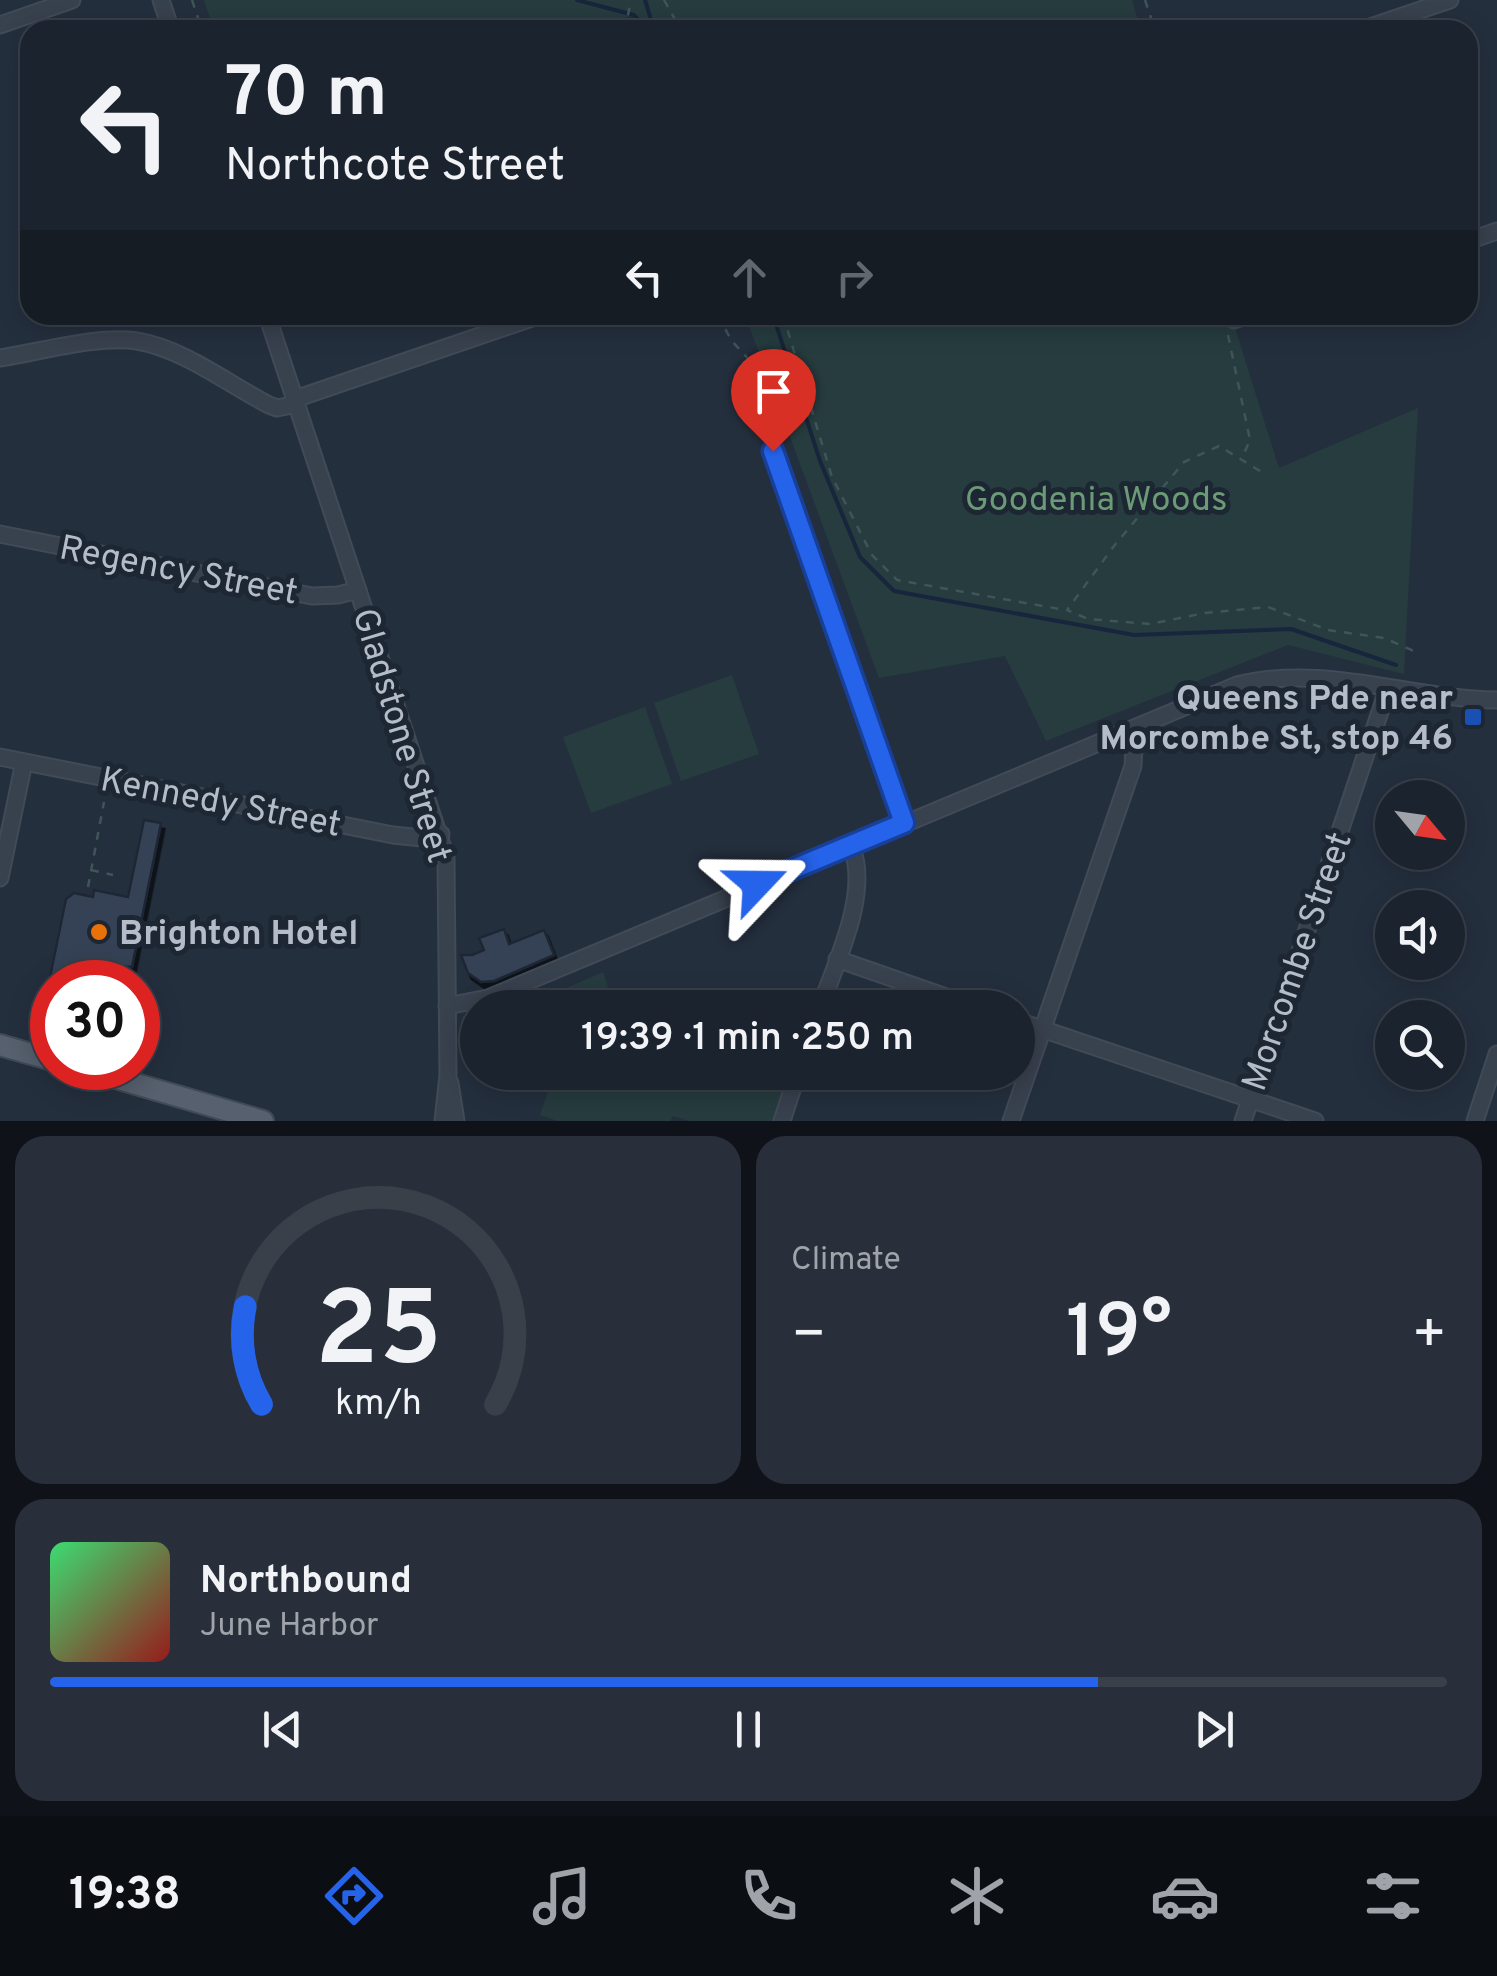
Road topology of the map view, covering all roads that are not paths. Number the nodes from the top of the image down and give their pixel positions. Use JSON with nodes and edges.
{"nodes":[{"id":1,"x":72,"y":0,"type":"edge"},
{"id":2,"x":1450,"y":0,"type":"edge"},
{"id":3,"x":1391,"y":20,"type":"edge"},
{"id":4,"x":0,"y":25,"type":"edge"},
{"id":5,"x":270,"y":325,"type":"edge"},
{"id":6,"x":513,"y":325,"type":"edge"},
{"id":7,"x":0,"y":358,"type":"edge"},
{"id":8,"x":296,"y":402,"type":"junction"},
{"id":9,"x":773,"y":451,"type":"road end"},
{"id":10,"x":0,"y":534,"type":"edge"},
{"id":11,"x":358,"y":590,"type":"junction"},
{"id":12,"x":1388,"y":688,"type":"junction"},
{"id":13,"x":1497,"y":700,"type":"edge"},
{"id":14,"x":1129,"y":730,"type":"junction"},
{"id":15,"x":0,"y":757,"type":"edge"},
{"id":16,"x":24,"y":762,"type":"junction"},
{"id":17,"x":904,"y":823,"type":"junction"},
{"id":18,"x":441,"y":834,"type":"junction"},
{"id":19,"x":851,"y":846,"type":"junction"},
{"id":20,"x":0,"y":878,"type":"edge"},
{"id":21,"x":837,"y":959,"type":"junction"},
{"id":22,"x":826,"y":990,"type":"edge"},
{"id":23,"x":926,"y":990,"type":"edge"},
{"id":24,"x":447,"y":1006,"type":"junction"},
{"id":25,"x":1035,"y":1027,"type":"edge"},
{"id":26,"x":1042,"y":1030,"type":"junction"},
{"id":27,"x":0,"y":1045,"type":"edge"},
{"id":28,"x":30,"y":1054,"type":"edge"},
{"id":29,"x":1497,"y":1054,"type":"edge"},
{"id":30,"x":448,"y":1075,"type":"junction"},
{"id":31,"x":156,"y":1090,"type":"edge"},
{"id":32,"x":792,"y":1090,"type":"edge"},
{"id":33,"x":1250,"y":1100,"type":"junction"},
{"id":34,"x":262,"y":1121,"type":"edge"},
{"id":35,"x":443,"y":1121,"type":"edge"},
{"id":36,"x":456,"y":1121,"type":"edge"},
{"id":37,"x":782,"y":1121,"type":"edge"},
{"id":38,"x":1011,"y":1121,"type":"edge"},
{"id":39,"x":1243,"y":1121,"type":"edge"},
{"id":40,"x":1316,"y":1121,"type":"edge"},
{"id":41,"x":1475,"y":1121,"type":"edge"}],
"edges":[{"from":1,"to":4,"type":"street"},
{"from":2,"to":3,"type":"street"},
{"from":5,"to":8,"type":"street","name":"Gladstone Street"},
{"from":6,"to":8,"type":"street"},
{"from":7,"to":8,"type":"street"},
{"from":8,"to":11,"type":"street","name":"Gladstone Street"},
{"from":9,"to":17,"type":"street"},
{"from":10,"to":11,"type":"street","name":"Regency Street"},
{"from":11,"to":18,"type":"street","name":"Gladstone Street"},
{"from":12,"to":13,"type":"street"},
{"from":12,"to":14,"type":"street"},
{"from":12,"to":33,"type":"street","name":"Morcombe Street"},
{"from":14,"to":17,"type":"street"},
{"from":14,"to":26,"type":"street"},
{"from":15,"to":16,"type":"street","name":"Kennedy Street"},
{"from":16,"to":18,"type":"street","name":"Kennedy Street"},
{"from":16,"to":20,"type":"street"},
{"from":17,"to":19,"type":"street"},
{"from":18,"to":24,"type":"street","name":"Gladstone Street"},
{"from":19,"to":21,"type":"street"},
{"from":19,"to":24,"type":"street"},
{"from":21,"to":22,"type":"street"},
{"from":21,"to":23,"type":"street"},
{"from":24,"to":30,"type":"street","name":"Gladstone Street"},
{"from":25,"to":26,"type":"street"},
{"from":26,"to":33,"type":"street"},
{"from":26,"to":38,"type":"street"},
{"from":27,"to":28,"type":"main road"},
{"from":29,"to":41,"type":"street"},
{"from":30,"to":35,"type":"street","name":"Gladstone Street"},
{"from":30,"to":36,"type":"street","name":"Gladstone Street"},
{"from":31,"to":34,"type":"main road"},
{"from":32,"to":37,"type":"street"},
{"from":33,"to":39,"type":"street","name":"Morcombe Street"},
{"from":33,"to":40,"type":"street"}]}
